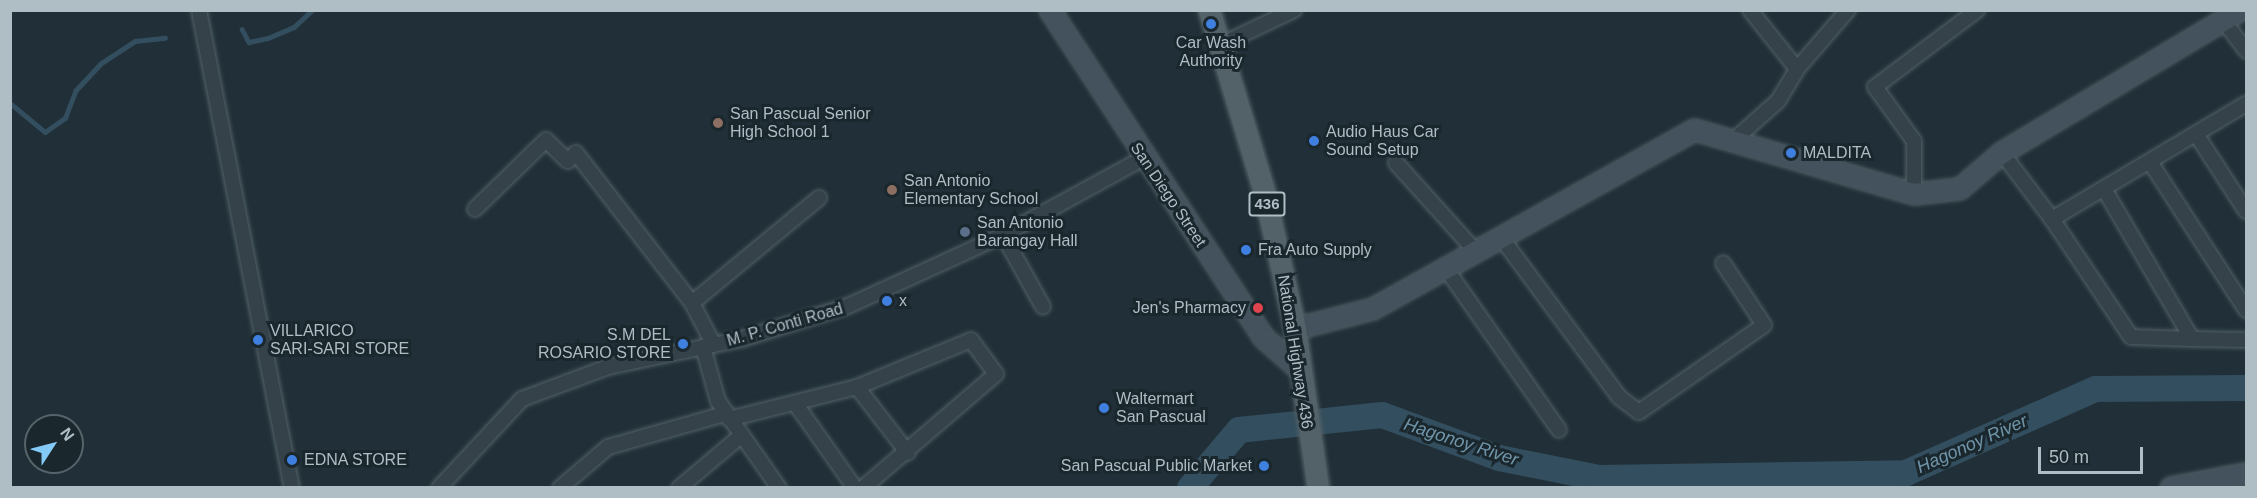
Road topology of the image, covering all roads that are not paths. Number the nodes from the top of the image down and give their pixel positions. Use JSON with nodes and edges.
{"nodes":[{"id":1,"x":199,"y":10,"type":"edge"},
{"id":2,"x":1050,"y":10,"type":"edge"},
{"id":3,"x":1209,"y":10,"type":"edge"},
{"id":4,"x":1294,"y":10,"type":"edge"},
{"id":5,"x":1750,"y":10,"type":"edge"},
{"id":6,"x":1848,"y":10,"type":"edge"},
{"id":7,"x":1977,"y":10,"type":"edge"},
{"id":8,"x":2232,"y":15,"type":"edge"},
{"id":9,"x":1220,"y":45,"type":"junction"},
{"id":10,"x":2247,"y":51,"type":"edge"},
{"id":11,"x":1797,"y":69,"type":"junction"},
{"id":12,"x":2246,"y":102,"type":"edge"},
{"id":13,"x":2196,"y":134,"type":"junction"},
{"id":14,"x":1734,"y":140,"type":"junction"},
{"id":15,"x":2002,"y":153,"type":"junction"},
{"id":16,"x":1142,"y":159,"type":"junction"},
{"id":17,"x":1396,"y":164,"type":"dead end"},
{"id":18,"x":2152,"y":165,"type":"junction"},
{"id":19,"x":2104,"y":190,"type":"junction"},
{"id":20,"x":1914,"y":194,"type":"junction"},
{"id":21,"x":819,"y":198,"type":"dead end"},
{"id":22,"x":476,"y":209,"type":"dead end"},
{"id":23,"x":2247,"y":210,"type":"edge"},
{"id":24,"x":2052,"y":219,"type":"junction"},
{"id":25,"x":1003,"y":236,"type":"junction"},
{"id":26,"x":1503,"y":240,"type":"junction"},
{"id":27,"x":1478,"y":254,"type":"junction"},
{"id":28,"x":1723,"y":263,"type":"dead end"},
{"id":29,"x":1447,"y":270,"type":"junction"},
{"id":30,"x":692,"y":303,"type":"junction"},
{"id":31,"x":1043,"y":307,"type":"dead end"},
{"id":32,"x":2247,"y":310,"type":"edge"},
{"id":33,"x":1294,"y":329,"type":"junction"},
{"id":34,"x":2192,"y":339,"type":"junction"},
{"id":35,"x":2247,"y":340,"type":"edge"},
{"id":36,"x":708,"y":346,"type":"junction"},
{"id":37,"x":1299,"y":369,"type":"junction"},
{"id":38,"x":857,"y":387,"type":"junction"},
{"id":39,"x":795,"y":403,"type":"junction"},
{"id":40,"x":727,"y":416,"type":"junction"},
{"id":41,"x":1559,"y":430,"type":"dead end"},
{"id":42,"x":742,"y":435,"type":"junction"},
{"id":43,"x":908,"y":453,"type":"junction"},
{"id":44,"x":2247,"y":474,"type":"edge"},
{"id":45,"x":776,"y":486,"type":"edge"},
{"id":46,"x":292,"y":488,"type":"edge"},
{"id":47,"x":439,"y":488,"type":"edge"},
{"id":48,"x":560,"y":488,"type":"edge"},
{"id":49,"x":679,"y":488,"type":"edge"},
{"id":50,"x":855,"y":488,"type":"edge"},
{"id":51,"x":863,"y":488,"type":"edge"},
{"id":52,"x":1318,"y":488,"type":"edge"},
{"id":53,"x":2170,"y":488,"type":"edge"}],
"edges":[{"from":1,"to":46,"type":"street"},
{"from":2,"to":16,"type":"street","name":"San Diego Street"},
{"from":3,"to":9,"type":"main road","name":"National Highway 436","number":"436"},
{"from":4,"to":9,"type":"street"},
{"from":5,"to":11,"type":"street"},
{"from":6,"to":11,"type":"street"},
{"from":7,"to":20,"type":"street"},
{"from":8,"to":10,"type":"street"},
{"from":8,"to":15,"type":"street"},
{"from":9,"to":33,"type":"main road","name":"National Highway 436","number":"436"},
{"from":11,"to":14,"type":"street"},
{"from":12,"to":13,"type":"street"},
{"from":13,"to":18,"type":"street"},
{"from":13,"to":23,"type":"street"},
{"from":14,"to":20,"type":"street"},
{"from":14,"to":26,"type":"street"},
{"from":15,"to":20,"type":"street"},
{"from":15,"to":24,"type":"street"},
{"from":16,"to":25,"type":"street","name":"M. P. Conti Road"},
{"from":16,"to":37,"type":"street","name":"San Diego Street"},
{"from":17,"to":27,"type":"street"},
{"from":18,"to":19,"type":"street"},
{"from":18,"to":32,"type":"street"},
{"from":19,"to":24,"type":"street"},
{"from":19,"to":34,"type":"street"},
{"from":21,"to":30,"type":"street"},
{"from":22,"to":30,"type":"street"},
{"from":24,"to":34,"type":"street"},
{"from":25,"to":31,"type":"street"},
{"from":25,"to":36,"type":"street","name":"M. P. Conti Road"},
{"from":26,"to":27,"type":"street"},
{"from":26,"to":28,"type":"street"},
{"from":27,"to":29,"type":"street"},
{"from":29,"to":33,"type":"street"},
{"from":29,"to":41,"type":"street"},
{"from":30,"to":36,"type":"street"},
{"from":33,"to":37,"type":"main road","name":"National Highway 436","number":"436"},
{"from":34,"to":35,"type":"street"},
{"from":36,"to":40,"type":"street"},
{"from":36,"to":47,"type":"street","name":"M. P. Conti Road"},
{"from":37,"to":52,"type":"main road","name":"National Highway 436","number":"436"},
{"from":38,"to":39,"type":"street"},
{"from":38,"to":43,"type":"street"},
{"from":38,"to":43,"type":"street"},
{"from":39,"to":40,"type":"street"},
{"from":39,"to":50,"type":"street"},
{"from":40,"to":42,"type":"street"},
{"from":40,"to":48,"type":"street"},
{"from":42,"to":45,"type":"street"},
{"from":42,"to":49,"type":"street"},
{"from":43,"to":51,"type":"street"},
{"from":44,"to":53,"type":"street"}]}
